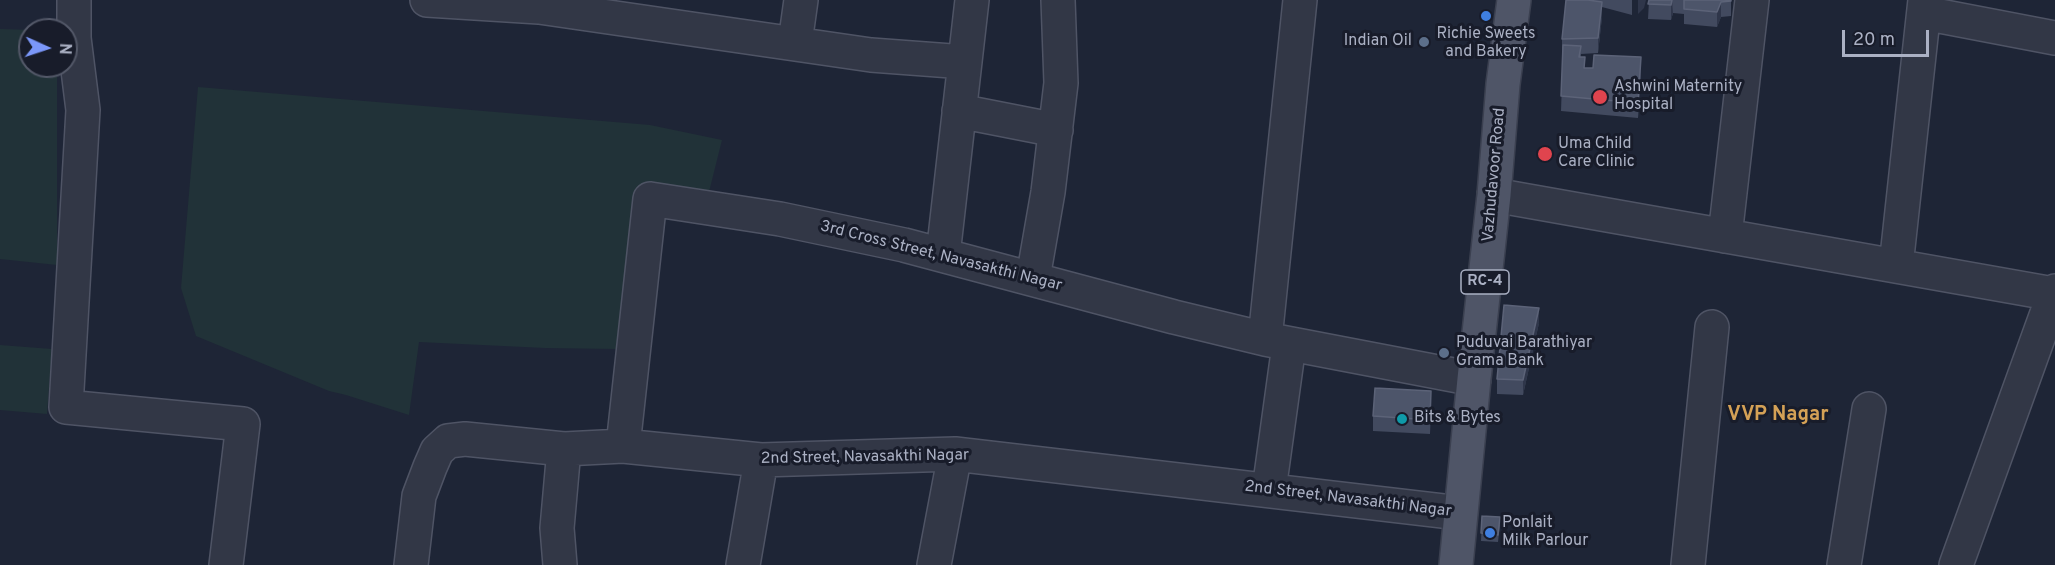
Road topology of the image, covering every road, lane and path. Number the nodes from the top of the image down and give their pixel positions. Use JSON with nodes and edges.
{"nodes":[{"id":1,"x":74,"y":0,"type":"edge"},
{"id":2,"x":427,"y":0,"type":"edge"},
{"id":3,"x":801,"y":0,"type":"edge"},
{"id":4,"x":972,"y":0,"type":"edge"},
{"id":5,"x":1058,"y":0,"type":"edge"},
{"id":6,"x":1300,"y":0,"type":"edge"},
{"id":7,"x":1514,"y":0,"type":"edge"},
{"id":8,"x":1752,"y":0,"type":"edge"},
{"id":9,"x":1925,"y":7,"type":"edge"},
{"id":10,"x":2055,"y":38,"type":"edge"},
{"id":11,"x":795,"y":44,"type":"junction"},
{"id":12,"x":965,"y":62,"type":"junction"},
{"id":13,"x":959,"y":111,"type":"junction"},
{"id":14,"x":1056,"y":130,"type":"junction"},
{"id":15,"x":1494,"y":195,"type":"junction"},
{"id":16,"x":1725,"y":236,"type":"junction"},
{"id":17,"x":943,"y":255,"type":"junction"},
{"id":18,"x":1896,"y":266,"type":"junction"},
{"id":19,"x":1033,"y":278,"type":"junction"},
{"id":20,"x":2054,"y":292,"type":"edge"},
{"id":21,"x":1712,"y":327,"type":"dead end"},
{"id":22,"x":1277,"y":342,"type":"junction"},
{"id":23,"x":1474,"y":379,"type":"junction"},
{"id":24,"x":1869,"y":409,"type":"dead end"},
{"id":25,"x":623,"y":446,"type":"junction"},
{"id":26,"x":564,"y":449,"type":"junction"},
{"id":27,"x":955,"y":454,"type":"junction"},
{"id":28,"x":761,"y":460,"type":"junction"},
{"id":29,"x":1269,"y":490,"type":"junction"},
{"id":30,"x":1460,"y":513,"type":"junction"},
{"id":31,"x":226,"y":565,"type":"edge"},
{"id":32,"x":411,"y":565,"type":"edge"},
{"id":33,"x":560,"y":565,"type":"edge"},
{"id":34,"x":744,"y":565,"type":"edge"},
{"id":35,"x":934,"y":565,"type":"edge"},
{"id":36,"x":1456,"y":565,"type":"edge"},
{"id":37,"x":1688,"y":565,"type":"edge"},
{"id":38,"x":1844,"y":565,"type":"edge"},
{"id":39,"x":1956,"y":565,"type":"edge"}],
"edges":[{"from":1,"to":31,"type":"street"},
{"from":2,"to":11,"type":"street"},
{"from":3,"to":11,"type":"street"},
{"from":4,"to":12,"type":"street"},
{"from":5,"to":14,"type":"street"},
{"from":6,"to":22,"type":"street"},
{"from":7,"to":15,"type":"main road","name":"Vazhudavoor Road","number":"RC-4"},
{"from":8,"to":16,"type":"street"},
{"from":9,"to":10,"type":"street"},
{"from":9,"to":18,"type":"street"},
{"from":11,"to":12,"type":"street"},
{"from":12,"to":13,"type":"street"},
{"from":13,"to":14,"type":"street"},
{"from":13,"to":17,"type":"street"},
{"from":14,"to":19,"type":"street"},
{"from":15,"to":16,"type":"street"},
{"from":15,"to":23,"type":"main road","name":"Vazhudavoor Road","number":"RC-4"},
{"from":16,"to":18,"type":"street"},
{"from":17,"to":19,"type":"street","name":"3rd Cross Street, Navasakthi Nagar"},
{"from":17,"to":25,"type":"street","name":"3rd Cross Street, Navasakthi Nagar"},
{"from":18,"to":20,"type":"street"},
{"from":19,"to":22,"type":"street","name":"3rd Cross Street, Navasakthi Nagar"},
{"from":20,"to":39,"type":"street"},
{"from":21,"to":37,"type":"street"},
{"from":22,"to":23,"type":"street","name":"3rd Cross Street, Navasakthi Nagar"},
{"from":22,"to":29,"type":"street"},
{"from":23,"to":30,"type":"main road","name":"Vazhudavoor Road","number":"RC-4"},
{"from":24,"to":38,"type":"street"},
{"from":25,"to":26,"type":"street","name":"2nd Street, Navasakthi Nagar"},
{"from":25,"to":28,"type":"street","name":"2nd Street, Navasakthi Nagar"},
{"from":26,"to":32,"type":"street","name":"2nd Street, Navasakthi Nagar"},
{"from":26,"to":33,"type":"street"},
{"from":27,"to":28,"type":"street","name":"2nd Street, Navasakthi Nagar"},
{"from":27,"to":29,"type":"street","name":"2nd Street, Navasakthi Nagar"},
{"from":27,"to":35,"type":"street"},
{"from":28,"to":34,"type":"street"},
{"from":29,"to":30,"type":"street","name":"2nd Street, Navasakthi Nagar"},
{"from":30,"to":36,"type":"main road","name":"Vazhudavoor Road","number":"RC-4"}]}
